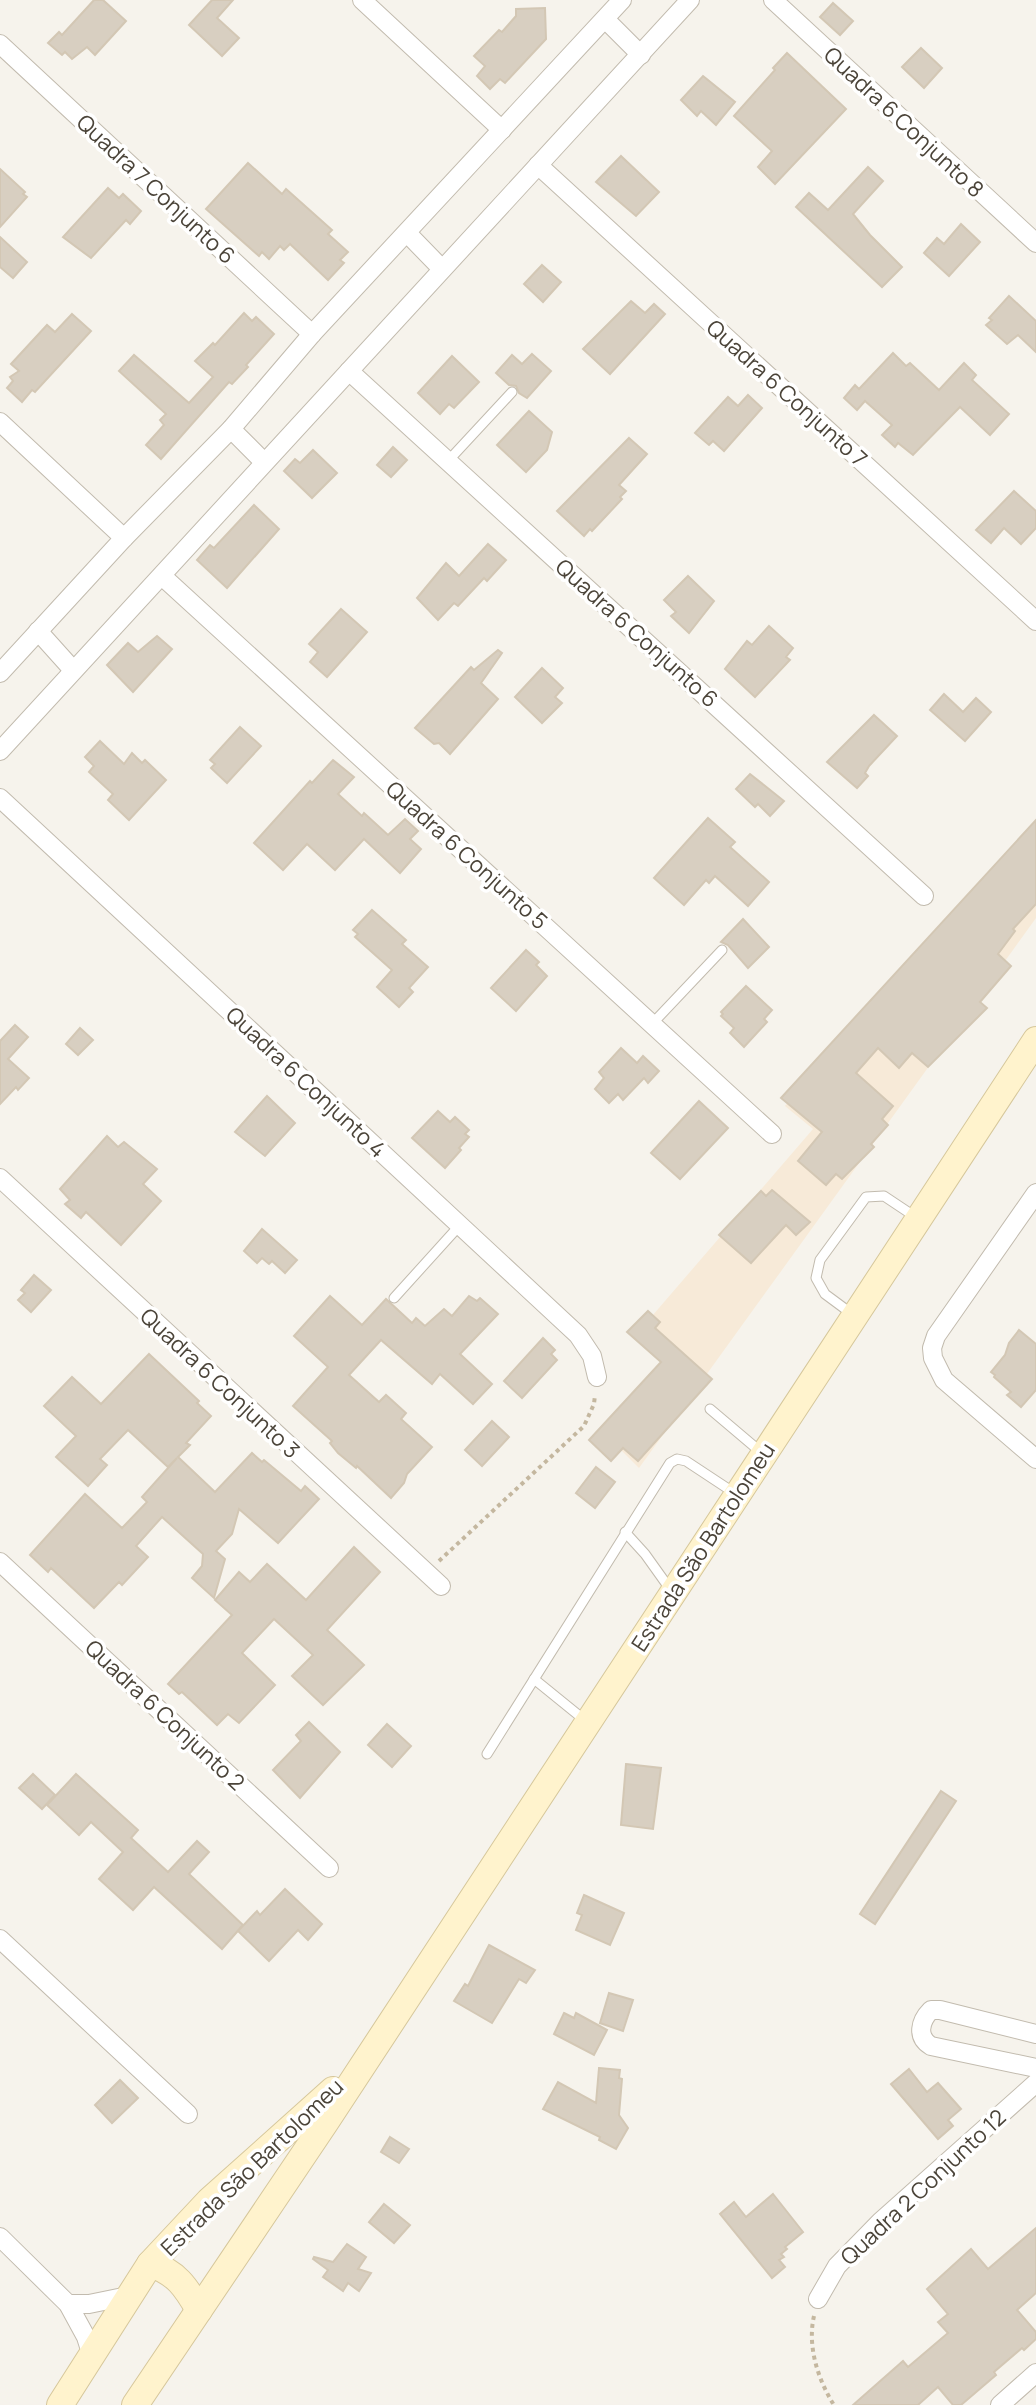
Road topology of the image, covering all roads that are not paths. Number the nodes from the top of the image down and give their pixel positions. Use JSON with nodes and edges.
{"nodes":[{"id":1,"x":362,"y":0,"type":"edge"},
{"id":2,"x":622,"y":0,"type":"edge"},
{"id":3,"x":690,"y":0,"type":"edge"},
{"id":4,"x":773,"y":0,"type":"edge"},
{"id":5,"x":605,"y":19,"type":"junction"},
{"id":6,"x":0,"y":44,"type":"edge"},
{"id":7,"x":641,"y":55,"type":"junction"},
{"id":8,"x":502,"y":130,"type":"junction"},
{"id":9,"x":538,"y":165,"type":"junction"},
{"id":10,"x":407,"y":233,"type":"junction"},
{"id":11,"x":1036,"y":243,"type":"edge"},
{"id":12,"x":442,"y":269,"type":"junction"},
{"id":13,"x":312,"y":334,"type":"junction"},
{"id":14,"x":349,"y":371,"type":"junction"},
{"id":15,"x":512,"y":392,"type":"dead end"},
{"id":16,"x":0,"y":422,"type":"edge"},
{"id":17,"x":231,"y":429,"type":"junction"},
{"id":18,"x":448,"y":461,"type":"junction"},
{"id":19,"x":264,"y":462,"type":"junction"},
{"id":20,"x":124,"y":538,"type":"junction"},
{"id":21,"x":162,"y":576,"type":"junction"},
{"id":22,"x":1036,"y":621,"type":"edge"},
{"id":23,"x":38,"y":631,"type":"junction"},
{"id":24,"x":73,"y":670,"type":"junction"},
{"id":25,"x":0,"y":673,"type":"edge"},
{"id":26,"x":0,"y":751,"type":"edge"},
{"id":27,"x":0,"y":798,"type":"edge"},
{"id":28,"x":924,"y":896,"type":"dead end"},
{"id":29,"x":722,"y":950,"type":"dead end"},
{"id":30,"x":652,"y":1024,"type":"junction"},
{"id":31,"x":1036,"y":1040,"type":"edge"},
{"id":32,"x":772,"y":1134,"type":"dead end"},
{"id":33,"x":0,"y":1178,"type":"edge"},
{"id":34,"x":1036,"y":1193,"type":"edge"},
{"id":35,"x":918,"y":1218,"type":"junction"},
{"id":36,"x":460,"y":1225,"type":"junction"},
{"id":37,"x":394,"y":1298,"type":"dead end"},
{"id":38,"x":855,"y":1316,"type":"junction"},
{"id":39,"x":597,"y":1377,"type":"road end"},
{"id":40,"x":710,"y":1409,"type":"dead end"},
{"id":41,"x":763,"y":1454,"type":"junction"},
{"id":42,"x":1036,"y":1459,"type":"edge"},
{"id":43,"x":737,"y":1494,"type":"junction"},
{"id":44,"x":625,"y":1532,"type":"junction"},
{"id":45,"x":0,"y":1562,"type":"edge"},
{"id":46,"x":433,"y":1580,"type":"road end"},
{"id":47,"x":672,"y":1593,"type":"junction"},
{"id":48,"x":534,"y":1679,"type":"junction"},
{"id":49,"x":587,"y":1722,"type":"junction"},
{"id":50,"x":487,"y":1754,"type":"dead end"},
{"id":51,"x":329,"y":1868,"type":"dead end"},
{"id":52,"x":0,"y":1939,"type":"edge"},
{"id":53,"x":1036,"y":2034,"type":"edge"},
{"id":54,"x":369,"y":2054,"type":"junction"},
{"id":55,"x":1036,"y":2068,"type":"edge"},
{"id":56,"x":1036,"y":2083,"type":"edge"},
{"id":57,"x":188,"y":2114,"type":"dead end"},
{"id":58,"x":0,"y":2237,"type":"edge"},
{"id":59,"x":150,"y":2264,"type":"junction"},
{"id":60,"x":128,"y":2296,"type":"junction"},
{"id":61,"x":818,"y":2299,"type":"road end"},
{"id":62,"x":68,"y":2304,"type":"junction"},
{"id":63,"x":199,"y":2310,"type":"junction"},
{"id":64,"x":92,"y":2356,"type":"junction"},
{"id":65,"x":1036,"y":2373,"type":"edge"},
{"id":66,"x":60,"y":2405,"type":"edge"},
{"id":67,"x":135,"y":2405,"type":"edge"},
{"id":68,"x":1000,"y":2405,"type":"edge"}],
"edges":[{"from":1,"to":8,"type":"street"},
{"from":2,"to":5,"type":"street"},
{"from":3,"to":7,"type":"street"},
{"from":4,"to":11,"type":"street","name":"Quadra 6 Conjunto 8"},
{"from":5,"to":7,"type":"street"},
{"from":5,"to":8,"type":"street"},
{"from":6,"to":13,"type":"street","name":"Quadra 7 Conjunto 6"},
{"from":7,"to":9,"type":"street"},
{"from":8,"to":10,"type":"street"},
{"from":9,"to":12,"type":"street"},
{"from":9,"to":22,"type":"street","name":"Quadra 6 Conjunto 7"},
{"from":10,"to":12,"type":"street"},
{"from":10,"to":13,"type":"street"},
{"from":12,"to":14,"type":"street"},
{"from":13,"to":17,"type":"street"},
{"from":14,"to":18,"type":"street","name":"Quadra 6 Conjunto 6"},
{"from":14,"to":19,"type":"street"},
{"from":15,"to":18,"type":"lane"},
{"from":16,"to":20,"type":"street"},
{"from":17,"to":19,"type":"street"},
{"from":17,"to":20,"type":"street"},
{"from":18,"to":28,"type":"street","name":"Quadra 6 Conjunto 6"},
{"from":19,"to":21,"type":"street"},
{"from":20,"to":23,"type":"street"},
{"from":21,"to":24,"type":"street"},
{"from":21,"to":30,"type":"street","name":"Quadra 6 Conjunto 5"},
{"from":23,"to":24,"type":"street"},
{"from":23,"to":25,"type":"street"},
{"from":24,"to":26,"type":"street"},
{"from":27,"to":36,"type":"street","name":"Quadra 6 Conjunto 4"},
{"from":29,"to":30,"type":"lane"},
{"from":30,"to":32,"type":"street","name":"Quadra 6 Conjunto 5"},
{"from":31,"to":35,"type":"street","name":"Estrada São Bartolomeu"},
{"from":33,"to":46,"type":"street","name":"Quadra 6 Conjunto 3"},
{"from":34,"to":42,"type":"street"},
{"from":35,"to":38,"type":"street","name":"Estrada São Bartolomeu"},
{"from":35,"to":38,"type":"lane"},
{"from":36,"to":37,"type":"lane"},
{"from":36,"to":39,"type":"street","name":"Quadra 6 Conjunto 4"},
{"from":38,"to":41,"type":"street","name":"Estrada São Bartolomeu"},
{"from":40,"to":41,"type":"lane"},
{"from":41,"to":43,"type":"street","name":"Estrada São Bartolomeu"},
{"from":43,"to":44,"type":"lane"},
{"from":43,"to":47,"type":"street","name":"Estrada São Bartolomeu"},
{"from":44,"to":47,"type":"lane"},
{"from":44,"to":48,"type":"lane"},
{"from":45,"to":51,"type":"street","name":"Quadra 6 Conjunto 2"},
{"from":47,"to":49,"type":"street","name":"Estrada São Bartolomeu"},
{"from":48,"to":49,"type":"lane"},
{"from":48,"to":50,"type":"lane"},
{"from":49,"to":54,"type":"street","name":"Estrada São Bartolomeu"},
{"from":52,"to":57,"type":"street"},
{"from":53,"to":55,"type":"street"},
{"from":54,"to":59,"type":"street","name":"Estrada São Bartolomeu"},
{"from":54,"to":63,"type":"street","name":"Estrada São Bartolomeu"},
{"from":56,"to":61,"type":"street","name":"Quadra 2 Conjunto 12"},
{"from":58,"to":62,"type":"street"},
{"from":59,"to":60,"type":"street","name":"Estrada São Bartolomeu"},
{"from":59,"to":63,"type":"street"},
{"from":60,"to":62,"type":"street"},
{"from":60,"to":64,"type":"street","name":"Estrada São Bartolomeu"},
{"from":62,"to":64,"type":"street"},
{"from":63,"to":67,"type":"street","name":"Estrada São Bartolomeu"},
{"from":64,"to":66,"type":"street","name":"Estrada São Bartolomeu"},
{"from":65,"to":68,"type":"street"}]}
